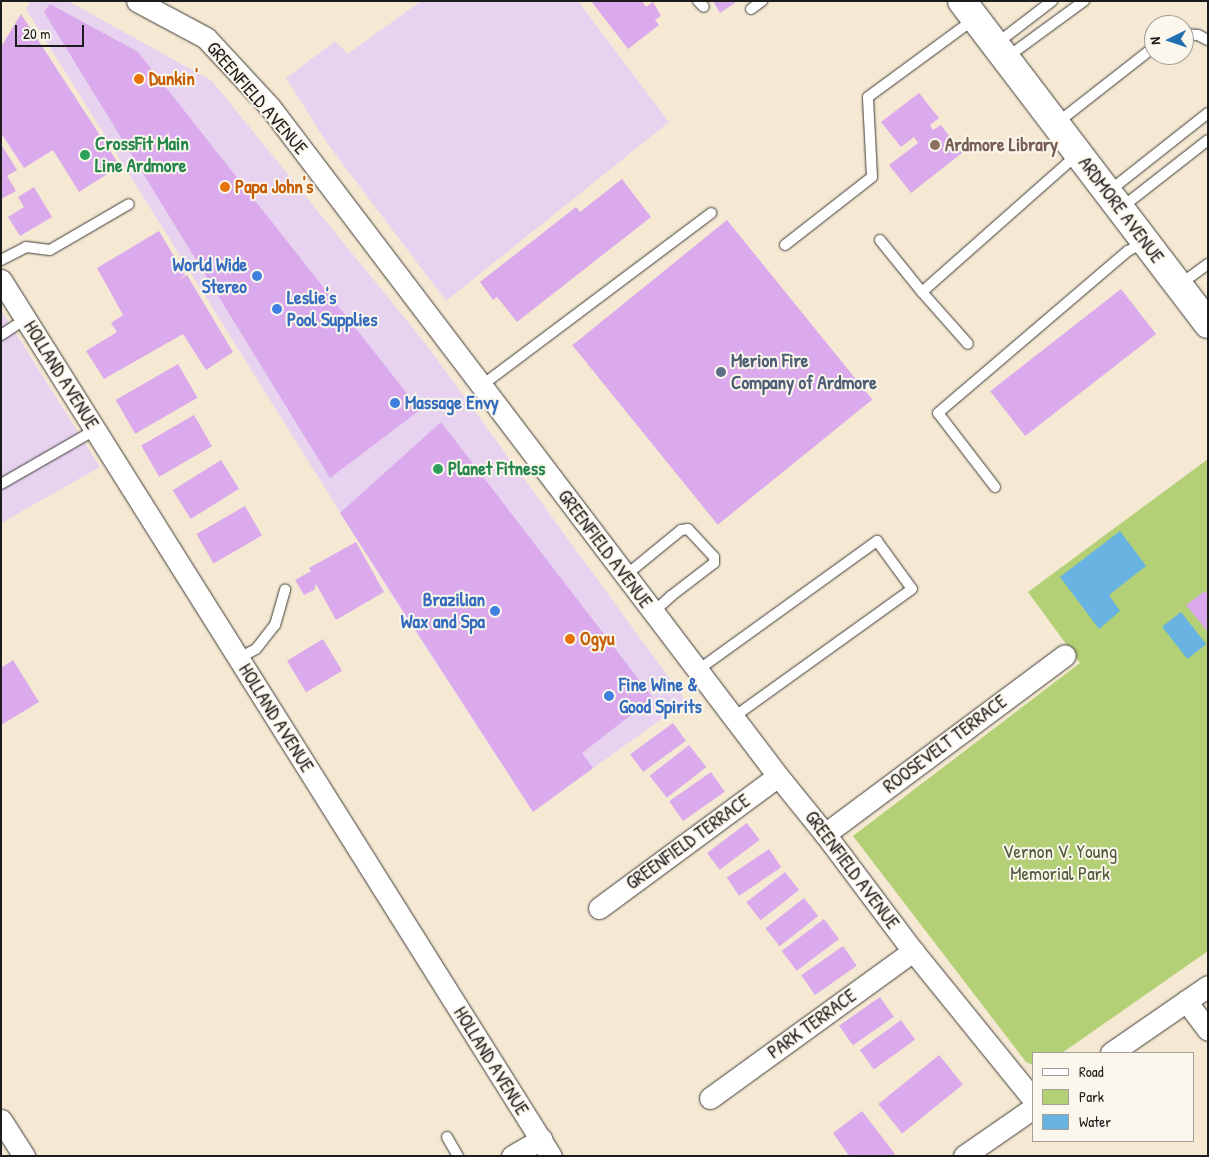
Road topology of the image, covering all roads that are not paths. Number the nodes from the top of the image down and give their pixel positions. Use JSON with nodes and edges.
{"nodes":[{"id":1,"x":137,"y":1,"type":"edge"},
{"id":2,"x":762,"y":1,"type":"edge"},
{"id":3,"x":1052,"y":1,"type":"edge"},
{"id":4,"x":1084,"y":1,"type":"edge"},
{"id":5,"x":751,"y":9,"type":"dead end"},
{"id":6,"x":968,"y":10,"type":"edge"},
{"id":7,"x":1194,"y":34,"type":"edge"},
{"id":8,"x":1208,"y":40,"type":"edge"},
{"id":9,"x":1000,"y":52,"type":"junction"},
{"id":10,"x":1144,"y":55,"type":"edge"},
{"id":11,"x":1208,"y":113,"type":"edge"},
{"id":12,"x":1056,"y":124,"type":"junction"},
{"id":13,"x":1208,"y":140,"type":"edge"},
{"id":14,"x":1078,"y":154,"type":"junction"},
{"id":15,"x":1114,"y":201,"type":"junction"},
{"id":16,"x":129,"y":204,"type":"dead end"},
{"id":17,"x":711,"y":213,"type":"dead end"},
{"id":18,"x":880,"y":240,"type":"dead end"},
{"id":19,"x":1145,"y":241,"type":"junction"},
{"id":20,"x":785,"y":245,"type":"dead end"},
{"id":21,"x":1,"y":260,"type":"edge"},
{"id":22,"x":1208,"y":264,"type":"edge"},
{"id":23,"x":1,"y":280,"type":"edge"},
{"id":24,"x":1178,"y":285,"type":"junction"},
{"id":25,"x":922,"y":292,"type":"junction"},
{"id":26,"x":26,"y":319,"type":"junction"},
{"id":27,"x":1208,"y":324,"type":"edge"},
{"id":28,"x":1,"y":335,"type":"edge"},
{"id":29,"x":968,"y":344,"type":"dead end"},
{"id":30,"x":481,"y":386,"type":"junction"},
{"id":31,"x":95,"y":430,"type":"junction"},
{"id":32,"x":1,"y":484,"type":"edge"},
{"id":33,"x":995,"y":487,"type":"dead end"},
{"id":34,"x":626,"y":575,"type":"junction"},
{"id":35,"x":285,"y":590,"type":"dead end"},
{"id":36,"x":654,"y":612,"type":"junction"},
{"id":37,"x":1065,"y":655,"type":"dead end"},
{"id":38,"x":239,"y":658,"type":"junction"},
{"id":39,"x":698,"y":670,"type":"junction"},
{"id":40,"x":734,"y":717,"type":"junction"},
{"id":41,"x":778,"y":776,"type":"junction"},
{"id":42,"x":825,"y":834,"type":"junction"},
{"id":43,"x":599,"y":908,"type":"dead end"},
{"id":44,"x":913,"y":951,"type":"junction"},
{"id":45,"x":1208,"y":986,"type":"edge"},
{"id":46,"x":1186,"y":1002,"type":"junction"},
{"id":47,"x":1208,"y":1030,"type":"edge"},
{"id":48,"x":1112,"y":1052,"type":"edge"},
{"id":49,"x":710,"y":1098,"type":"dead end"},
{"id":50,"x":1032,"y":1098,"type":"edge"},
{"id":51,"x":1032,"y":1109,"type":"edge"},
{"id":52,"x":1,"y":1120,"type":"edge"},
{"id":53,"x":447,"y":1137,"type":"dead end"},
{"id":54,"x":546,"y":1147,"type":"edge"},
{"id":55,"x":24,"y":1156,"type":"edge"},
{"id":56,"x":458,"y":1156,"type":"edge"},
{"id":57,"x":512,"y":1156,"type":"edge"},
{"id":58,"x":964,"y":1156,"type":"edge"}],
"edges":[{"from":1,"to":30,"type":"street","name":"GREENFIELD AVENUE"},
{"from":2,"to":5,"type":"lane"},
{"from":3,"to":9,"type":"lane"},
{"from":4,"to":9,"type":"lane"},
{"from":6,"to":9,"type":"street","name":"ARDMORE AVENUE"},
{"from":6,"to":20,"type":"lane"},
{"from":7,"to":8,"type":"lane"},
{"from":9,"to":12,"type":"street","name":"ARDMORE AVENUE"},
{"from":10,"to":12,"type":"lane"},
{"from":11,"to":15,"type":"lane"},
{"from":12,"to":14,"type":"street","name":"ARDMORE AVENUE"},
{"from":13,"to":15,"type":"lane"},
{"from":14,"to":15,"type":"street","name":"ARDMORE AVENUE"},
{"from":14,"to":25,"type":"lane"},
{"from":15,"to":19,"type":"street","name":"ARDMORE AVENUE"},
{"from":16,"to":21,"type":"lane"},
{"from":17,"to":30,"type":"lane"},
{"from":18,"to":25,"type":"lane"},
{"from":19,"to":24,"type":"street","name":"ARDMORE AVENUE"},
{"from":19,"to":33,"type":"lane"},
{"from":22,"to":24,"type":"lane"},
{"from":23,"to":26,"type":"street","name":"HOLLAND AVENUE"},
{"from":24,"to":27,"type":"street","name":"ARDMORE AVENUE"},
{"from":25,"to":29,"type":"lane"},
{"from":26,"to":28,"type":"lane"},
{"from":26,"to":31,"type":"street","name":"HOLLAND AVENUE"},
{"from":30,"to":34,"type":"street","name":"GREENFIELD AVENUE"},
{"from":31,"to":32,"type":"lane"},
{"from":31,"to":38,"type":"street","name":"HOLLAND AVENUE"},
{"from":34,"to":36,"type":"street","name":"GREENFIELD AVENUE"},
{"from":34,"to":36,"type":"lane"},
{"from":35,"to":38,"type":"lane"},
{"from":36,"to":39,"type":"street","name":"GREENFIELD AVENUE"},
{"from":37,"to":42,"type":"street","name":"ROOSEVELT TERRACE"},
{"from":38,"to":54,"type":"street","name":"HOLLAND AVENUE"},
{"from":39,"to":40,"type":"street","name":"GREENFIELD AVENUE"},
{"from":39,"to":40,"type":"lane"},
{"from":40,"to":41,"type":"street","name":"GREENFIELD AVENUE"},
{"from":41,"to":42,"type":"street","name":"GREENFIELD AVENUE"},
{"from":41,"to":43,"type":"street","name":"GREENFIELD TERRACE"},
{"from":42,"to":44,"type":"street","name":"GREENFIELD AVENUE"},
{"from":44,"to":49,"type":"street","name":"PARK TERRACE"},
{"from":44,"to":50,"type":"street","name":"GREENFIELD AVENUE"},
{"from":45,"to":46,"type":"street"},
{"from":46,"to":47,"type":"street"},
{"from":46,"to":48,"type":"street"},
{"from":51,"to":58,"type":"street"},
{"from":52,"to":55,"type":"street"},
{"from":53,"to":56,"type":"lane"},
{"from":54,"to":57,"type":"street"}]}
